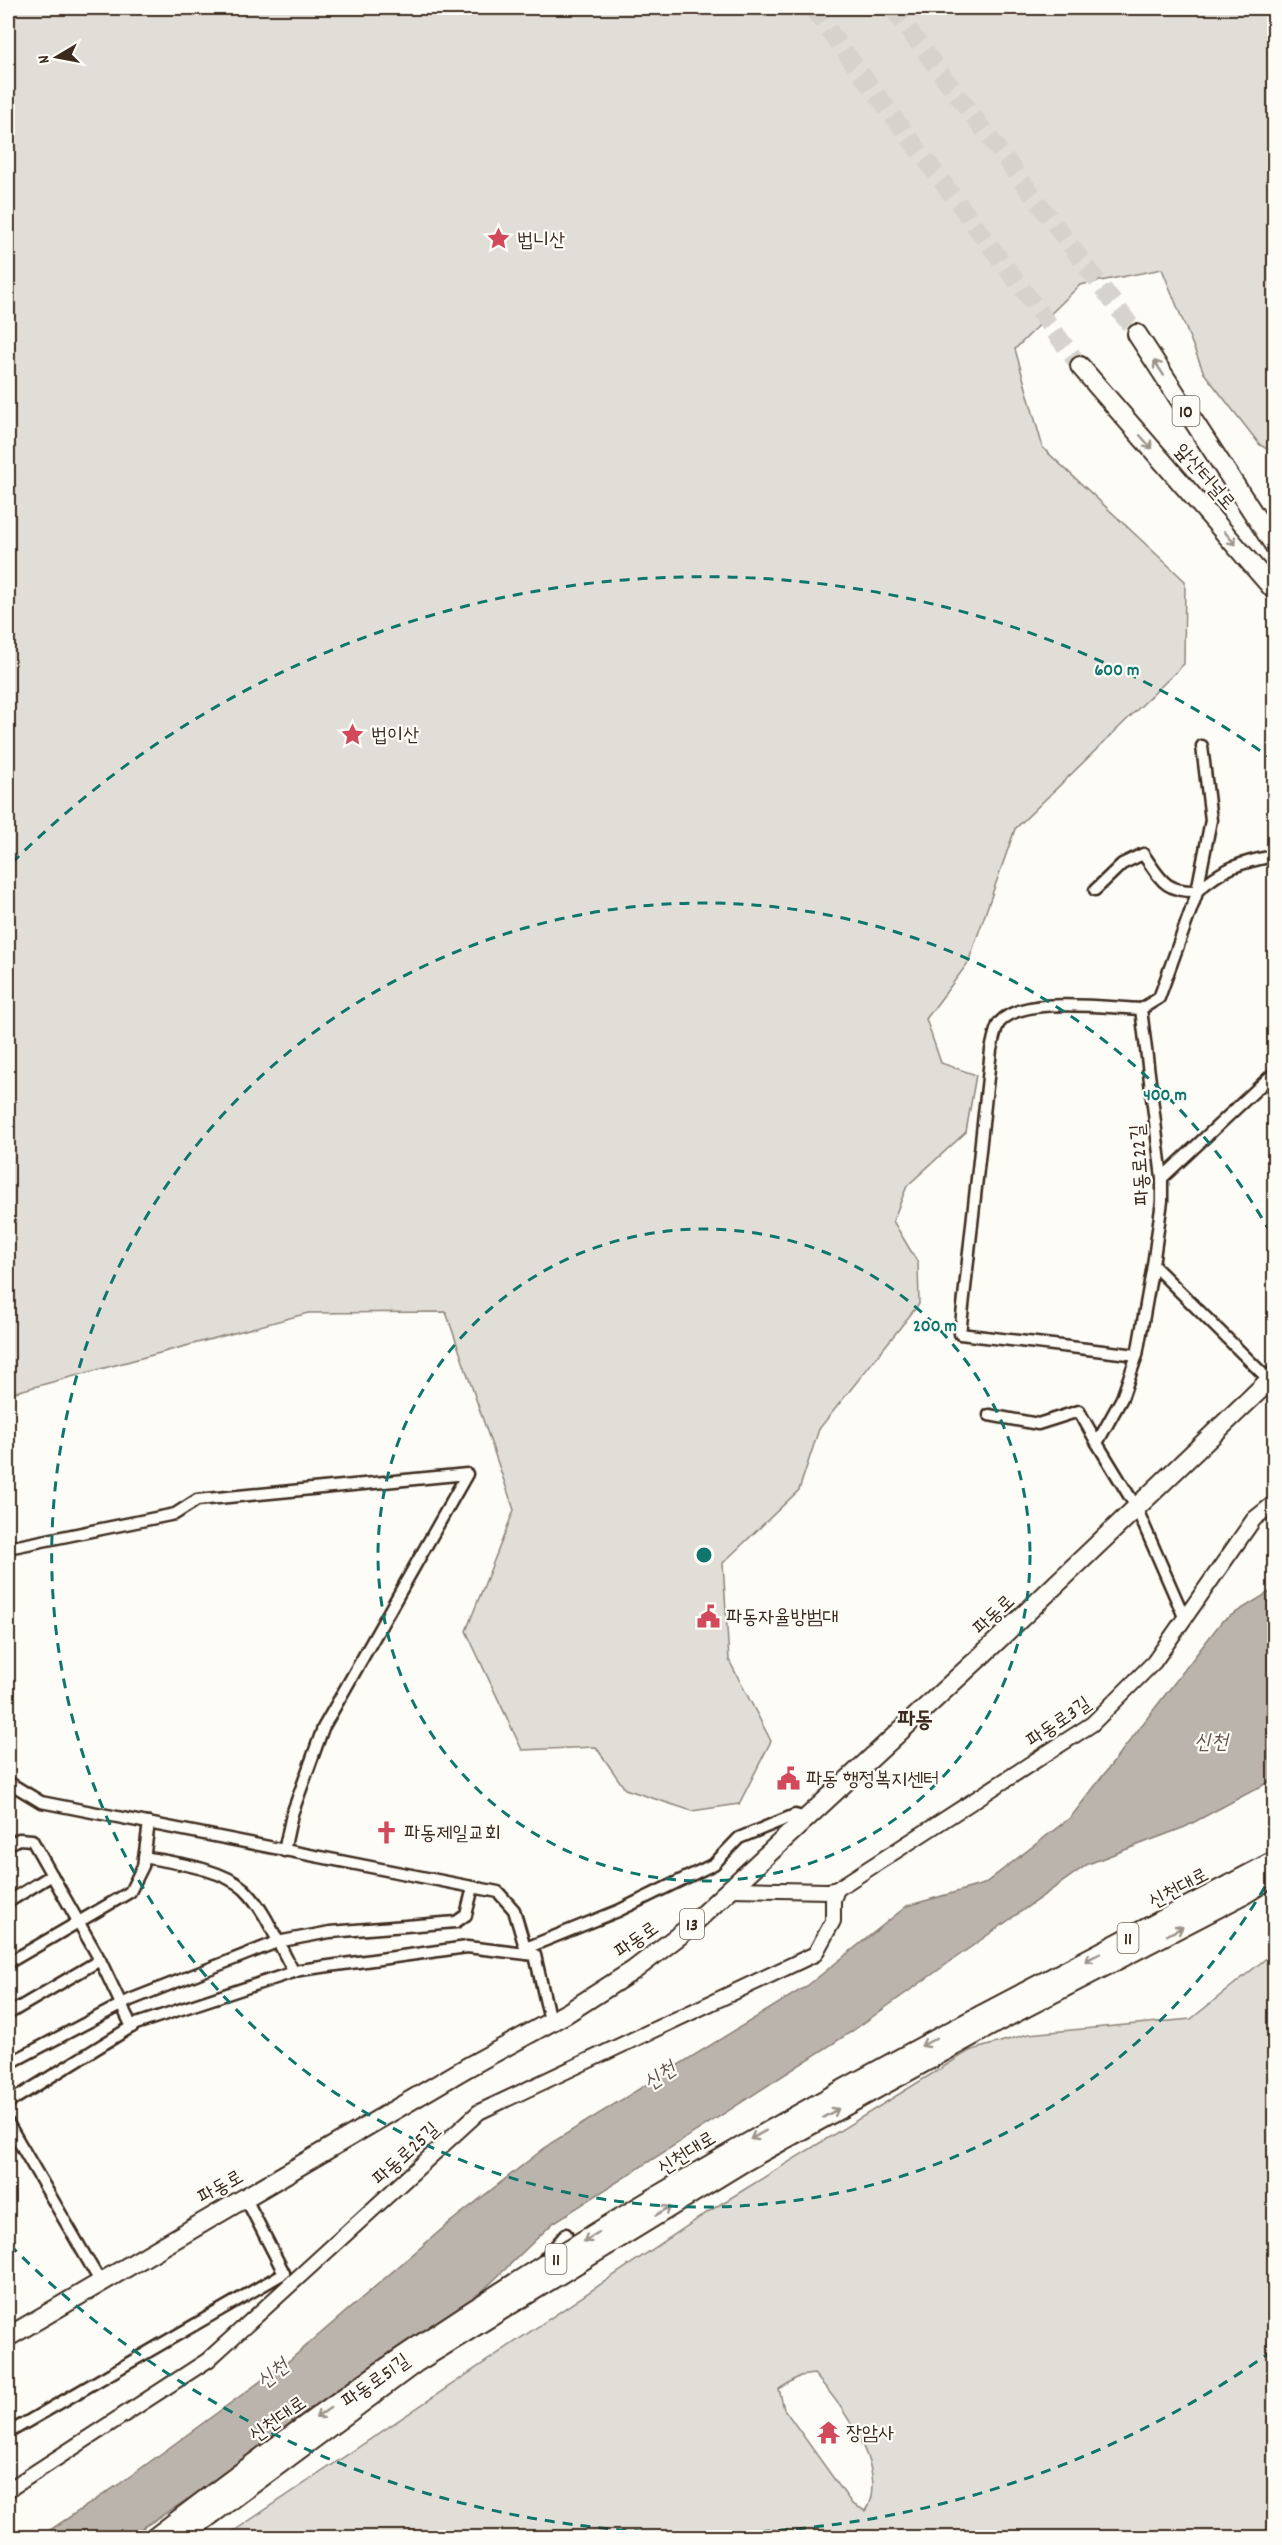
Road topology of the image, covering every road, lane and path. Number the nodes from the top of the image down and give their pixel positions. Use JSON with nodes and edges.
{"nodes":[{"id":1,"x":1137,"y":334,"type":"tunnel mouth"},
{"id":2,"x":1080,"y":366,"type":"tunnel mouth"},
{"id":3,"x":1275,"y":544,"type":"edge"},
{"id":4,"x":1275,"y":590,"type":"edge"},
{"id":5,"x":1203,"y":746,"type":"dead end"},
{"id":6,"x":1275,"y":856,"type":"edge"},
{"id":7,"x":1095,"y":890,"type":"dead end"},
{"id":8,"x":1197,"y":891,"type":"junction"},
{"id":9,"x":1141,"y":1009,"type":"junction"},
{"id":10,"x":1275,"y":1073,"type":"edge"},
{"id":11,"x":1162,"y":1178,"type":"junction"},
{"id":12,"x":1153,"y":1265,"type":"junction"},
{"id":13,"x":1137,"y":1355,"type":"junction"},
{"id":14,"x":1272,"y":1378,"type":"edge"},
{"id":15,"x":989,"y":1415,"type":"dead end"},
{"id":16,"x":1097,"y":1443,"type":"junction"},
{"id":17,"x":1275,"y":1503,"type":"edge"},
{"id":18,"x":1136,"y":1507,"type":"junction"},
{"id":19,"x":8,"y":1548,"type":"edge"},
{"id":20,"x":1185,"y":1619,"type":"junction"},
{"id":21,"x":8,"y":1782,"type":"edge"},
{"id":22,"x":806,"y":1818,"type":"junction"},
{"id":23,"x":149,"y":1823,"type":"junction"},
{"id":24,"x":8,"y":1845,"type":"edge"},
{"id":25,"x":1275,"y":1846,"type":"edge"},
{"id":26,"x":285,"y":1851,"type":"junction"},
{"id":27,"x":144,"y":1857,"type":"junction"},
{"id":28,"x":1275,"y":1861,"type":"edge"},
{"id":29,"x":52,"y":1875,"type":"junction"},
{"id":30,"x":1275,"y":1875,"type":"edge"},
{"id":31,"x":1275,"y":1882,"type":"edge"},
{"id":32,"x":473,"y":1887,"type":"junction"},
{"id":33,"x":837,"y":1888,"type":"junction"},
{"id":34,"x":730,"y":1889,"type":"junction"},
{"id":35,"x":1243,"y":1895,"type":"junction"},
{"id":36,"x":8,"y":1902,"type":"edge"},
{"id":37,"x":1181,"y":1911,"type":"junction"},
{"id":38,"x":79,"y":1921,"type":"junction"},
{"id":39,"x":277,"y":1942,"type":"junction"},
{"id":40,"x":526,"y":1951,"type":"junction"},
{"id":41,"x":100,"y":1960,"type":"junction"},
{"id":42,"x":8,"y":1963,"type":"edge"},
{"id":43,"x":294,"y":1972,"type":"junction"},
{"id":44,"x":122,"y":2004,"type":"junction"},
{"id":45,"x":8,"y":2014,"type":"edge"},
{"id":46,"x":986,"y":2020,"type":"junction"},
{"id":47,"x":550,"y":2021,"type":"junction"},
{"id":48,"x":132,"y":2027,"type":"junction"},
{"id":49,"x":8,"y":2064,"type":"edge"},
{"id":50,"x":8,"y":2103,"type":"edge"},
{"id":51,"x":8,"y":2123,"type":"edge"},
{"id":52,"x":245,"y":2198,"type":"junction"},
{"id":53,"x":566,"y":2234,"type":"dead end"},
{"id":54,"x":287,"y":2279,"type":"junction"},
{"id":55,"x":101,"y":2283,"type":"junction"},
{"id":56,"x":8,"y":2337,"type":"edge"},
{"id":57,"x":8,"y":2433,"type":"edge"},
{"id":58,"x":8,"y":2490,"type":"edge"},
{"id":59,"x":154,"y":2538,"type":"edge"},
{"id":60,"x":180,"y":2538,"type":"edge"},
{"id":61,"x":188,"y":2538,"type":"edge"}],
"edges":[{"from":3,"to":1,"type":"main road","name":"앞산터널로","number":"10","one_way":true},
{"from":2,"to":4,"type":"main road","name":"앞산터널로","one_way":true},
{"from":5,"to":8,"type":"street"},
{"from":6,"to":8,"type":"street"},
{"from":7,"to":8,"type":"street"},
{"from":8,"to":9,"type":"street"},
{"from":9,"to":11,"type":"street","name":"파동로22길"},
{"from":9,"to":13,"type":"street"},
{"from":10,"to":11,"type":"street"},
{"from":11,"to":12,"type":"street","name":"파동로22길"},
{"from":12,"to":13,"type":"street","name":"파동로22길"},
{"from":12,"to":14,"type":"street"},
{"from":13,"to":16,"type":"street","name":"파동로22길"},
{"from":14,"to":18,"type":"main road","name":"파동로","number":"13"},
{"from":15,"to":16,"type":"street"},
{"from":16,"to":18,"type":"street"},
{"from":17,"to":20,"type":"street","name":"파동로3길"},
{"from":18,"to":20,"type":"street"},
{"from":18,"to":22,"type":"main road","name":"파동로","number":"13"},
{"from":19,"to":26,"type":"street"},
{"from":20,"to":33,"type":"street","name":"파동로3길"},
{"from":21,"to":23,"type":"street"},
{"from":22,"to":34,"type":"main road","name":"파동로","number":"13"},
{"from":22,"to":40,"type":"street"},
{"from":23,"to":26,"type":"street"},
{"from":23,"to":27,"type":"street"},
{"from":24,"to":29,"type":"street"},
{"from":25,"to":37,"type":"main road","number":"11"},
{"from":26,"to":32,"type":"street"},
{"from":27,"to":38,"type":"street"},
{"from":27,"to":39,"type":"street"},
{"from":28,"to":37,"type":"main road","name":"신천대로","number":"11"},
{"from":29,"to":36,"type":"street"},
{"from":29,"to":38,"type":"street"},
{"from":30,"to":35,"type":"main road","name":"신천대로","number":"11"},
{"from":31,"to":35,"type":"main road","number":"11"},
{"from":32,"to":39,"type":"street"},
{"from":32,"to":40,"type":"street"},
{"from":33,"to":34,"type":"street"},
{"from":33,"to":54,"type":"street","name":"파동로25길"},
{"from":34,"to":47,"type":"main road","name":"파동로","number":"13"},
{"from":46,"to":35,"type":"main road","name":"신천대로","number":"11","one_way":true},
{"from":37,"to":46,"type":"main road","name":"신천대로","number":"11","one_way":true},
{"from":38,"to":41,"type":"street"},
{"from":38,"to":42,"type":"street"},
{"from":39,"to":43,"type":"street"},
{"from":39,"to":44,"type":"street"},
{"from":40,"to":43,"type":"street"},
{"from":40,"to":47,"type":"street"},
{"from":41,"to":44,"type":"street"},
{"from":41,"to":45,"type":"street"},
{"from":43,"to":48,"type":"street"},
{"from":44,"to":48,"type":"street"},
{"from":44,"to":49,"type":"street"},
{"from":46,"to":59,"type":"main road","name":"신천대로","number":"11","one_way":true,"bridge":true},
{"from":60,"to":46,"type":"main road","name":"신천대로","number":"11","one_way":true,"bridge":true},
{"from":47,"to":52,"type":"main road","name":"파동로","number":"13"},
{"from":48,"to":50,"type":"street"},
{"from":51,"to":55,"type":"street"},
{"from":52,"to":54,"type":"street"},
{"from":52,"to":55,"type":"main road","name":"파동로","number":"13"},
{"from":53,"to":61,"type":"street","name":"파동로51길"},
{"from":54,"to":57,"type":"street"},
{"from":54,"to":58,"type":"street","name":"파동로25길"},
{"from":55,"to":56,"type":"main road","name":"파동로","number":"13"}]}
